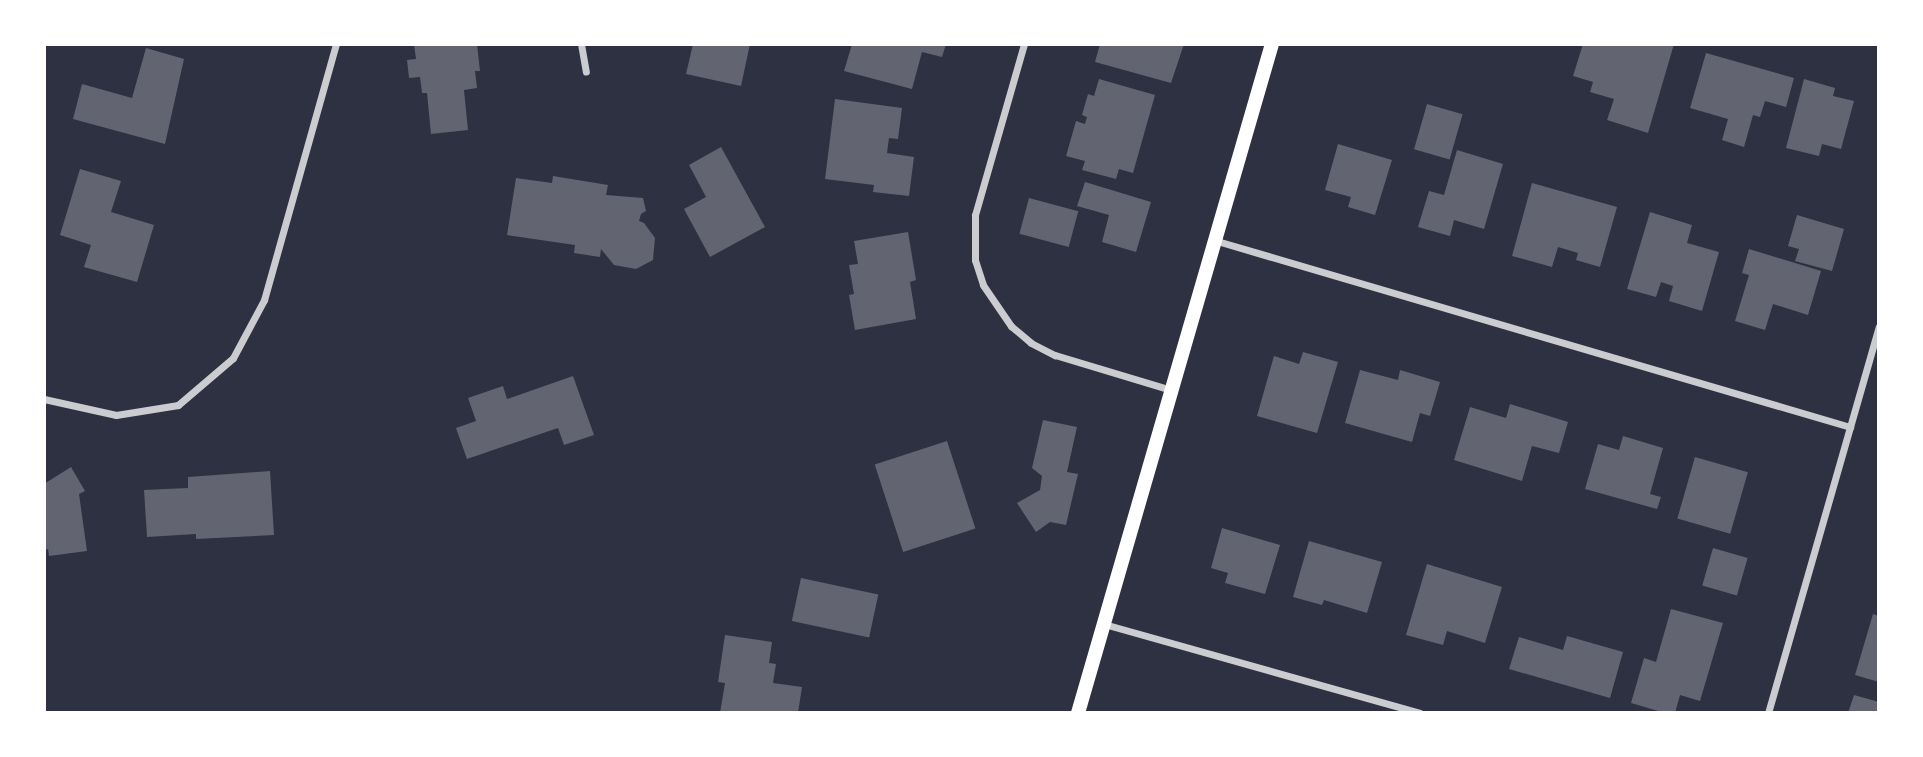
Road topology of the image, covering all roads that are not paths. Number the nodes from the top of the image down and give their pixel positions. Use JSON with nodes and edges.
{"nodes":[{"id":1,"x":337,"y":44,"type":"edge"},
{"id":2,"x":581,"y":44,"type":"edge"},
{"id":3,"x":1024,"y":44,"type":"edge"},
{"id":4,"x":1272,"y":44,"type":"edge"},
{"id":5,"x":586,"y":72,"type":"dead end"},
{"id":6,"x":1217,"y":241,"type":"junction"},
{"id":7,"x":1879,"y":327,"type":"edge"},
{"id":8,"x":1171,"y":390,"type":"junction"},
{"id":9,"x":44,"y":399,"type":"edge"},
{"id":10,"x":1850,"y":427,"type":"junction"},
{"id":11,"x":1104,"y":624,"type":"junction"},
{"id":12,"x":1078,"y":713,"type":"edge"},
{"id":13,"x":1420,"y":713,"type":"edge"},
{"id":14,"x":1768,"y":713,"type":"edge"}],
"edges":[{"from":1,"to":9,"type":"street"},
{"from":2,"to":5,"type":"street"},
{"from":3,"to":8,"type":"street"},
{"from":4,"to":6,"type":"main road"},
{"from":6,"to":8,"type":"main road"},
{"from":6,"to":10,"type":"street"},
{"from":7,"to":10,"type":"street"},
{"from":8,"to":11,"type":"main road"},
{"from":10,"to":14,"type":"street"},
{"from":11,"to":12,"type":"main road"},
{"from":11,"to":13,"type":"street"}]}
